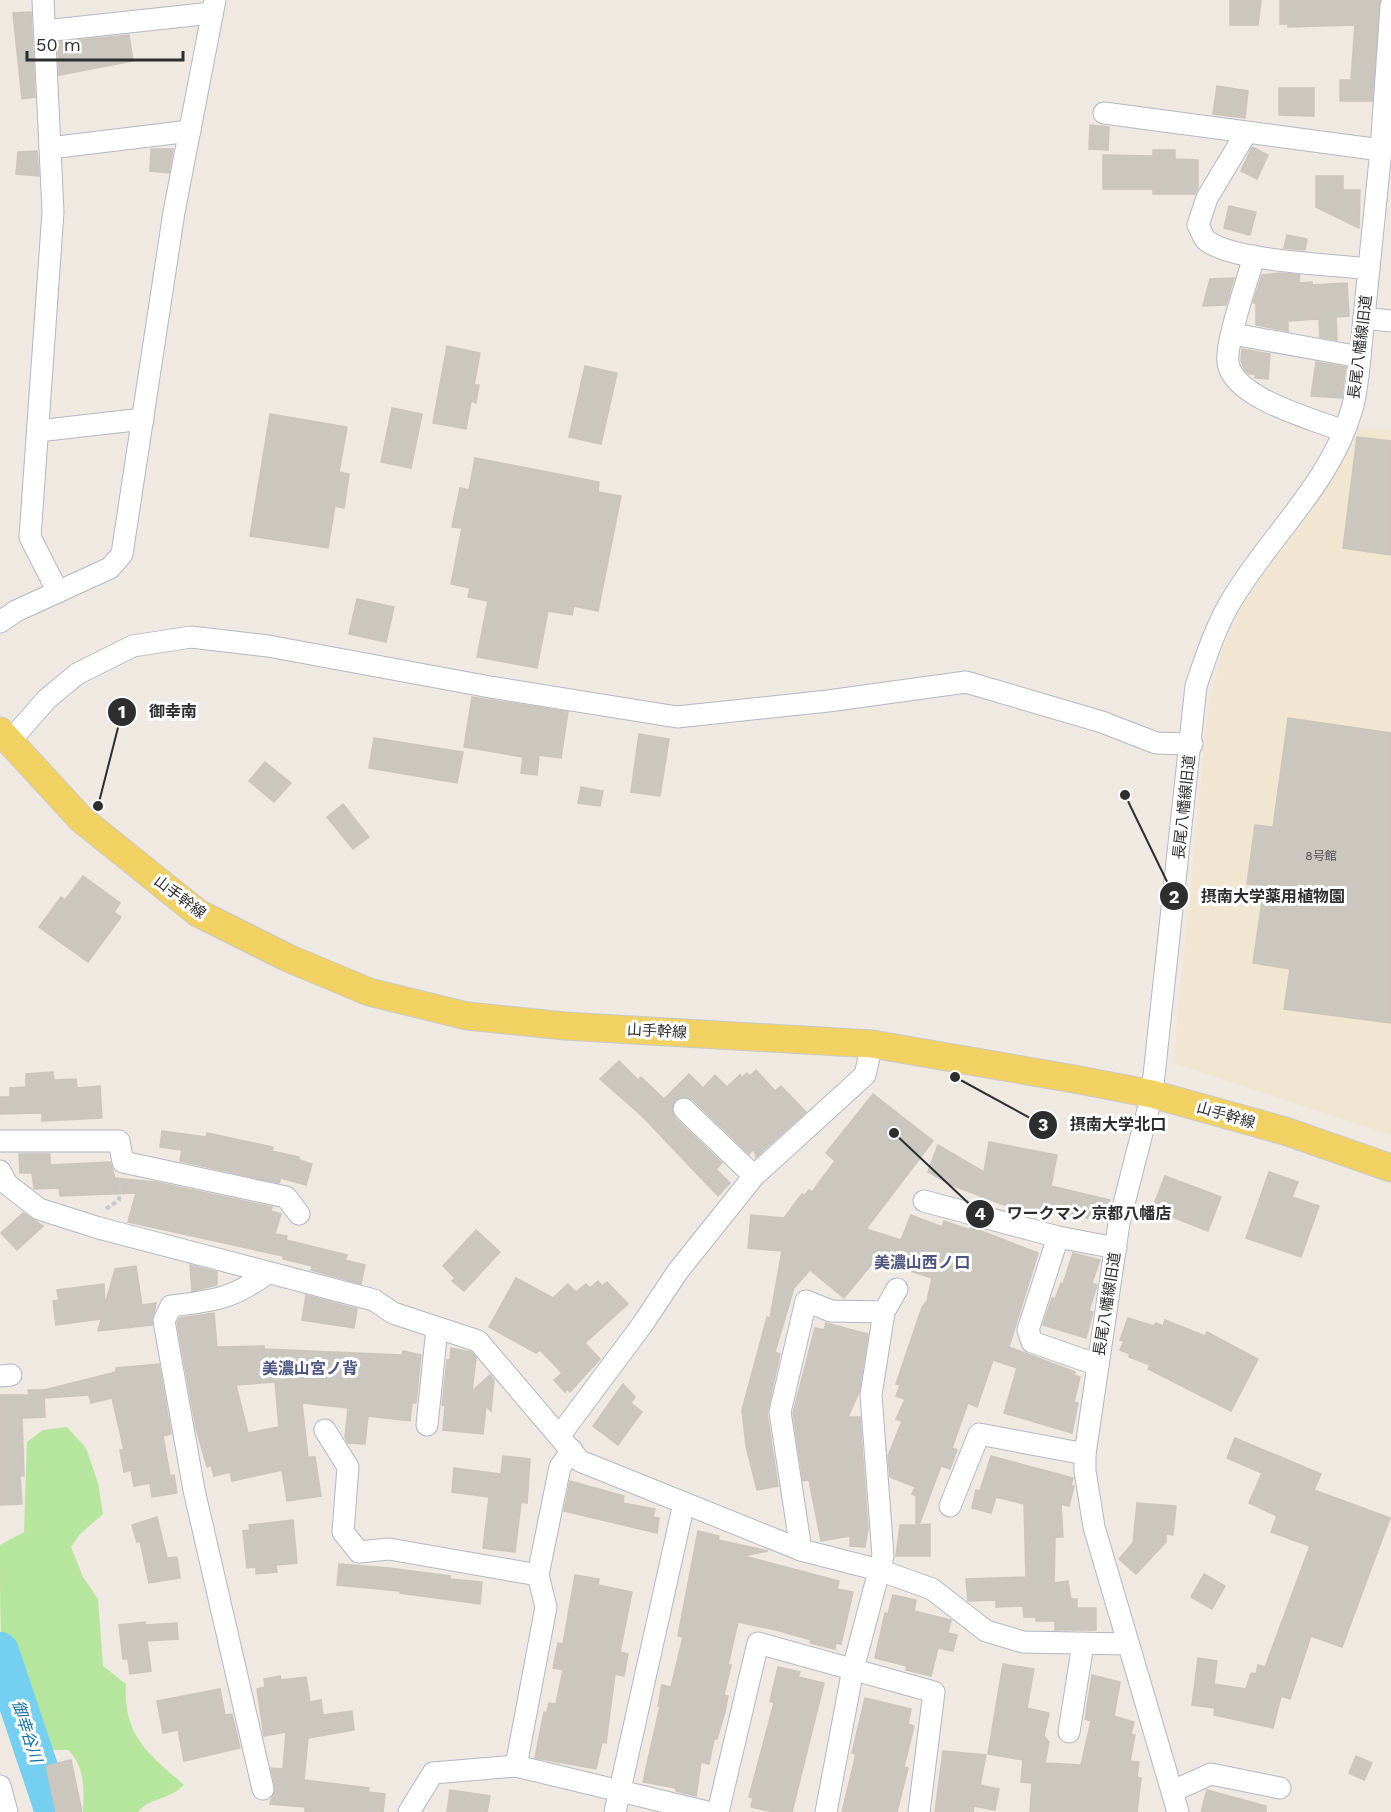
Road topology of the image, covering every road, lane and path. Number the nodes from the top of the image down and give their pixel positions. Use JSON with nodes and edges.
{"nodes":[{"id":1,"x":44,"y":0,"type":"edge"},
{"id":2,"x":1391,"y":6,"type":"edge"},
{"id":3,"x":213,"y":7,"type":"edge"},
{"id":4,"x":45,"y":31,"type":"junction"},
{"id":5,"x":1104,"y":113,"type":"dead end"},
{"id":6,"x":190,"y":131,"type":"junction"},
{"id":7,"x":1246,"y":133,"type":"junction"},
{"id":8,"x":50,"y":148,"type":"junction"},
{"id":9,"x":1381,"y":150,"type":"junction"},
{"id":10,"x":1254,"y":256,"type":"junction"},
{"id":11,"x":1369,"y":269,"type":"junction"},
{"id":12,"x":1364,"y":318,"type":"junction"},
{"id":13,"x":1391,"y":321,"type":"edge"},
{"id":14,"x":1233,"y":334,"type":"junction"},
{"id":15,"x":1360,"y":357,"type":"junction"},
{"id":16,"x":143,"y":419,"type":"junction"},
{"id":17,"x":38,"y":431,"type":"junction"},
{"id":18,"x":1343,"y":431,"type":"junction"},
{"id":19,"x":58,"y":592,"type":"junction"},
{"id":20,"x":0,"y":622,"type":"edge"},
{"id":21,"x":4,"y":736,"type":"edge"},
{"id":22,"x":1191,"y":744,"type":"junction"},
{"id":23,"x":872,"y":1044,"type":"junction"},
{"id":24,"x":1152,"y":1094,"type":"junction"},
{"id":25,"x":684,"y":1109,"type":"dead end"},
{"id":26,"x":0,"y":1142,"type":"edge"},
{"id":27,"x":123,"y":1162,"type":"junction"},
{"id":28,"x":1391,"y":1168,"type":"edge"},
{"id":29,"x":0,"y":1171,"type":"edge"},
{"id":30,"x":754,"y":1176,"type":"junction"},
{"id":31,"x":924,"y":1201,"type":"dead end"},
{"id":32,"x":299,"y":1214,"type":"dead end"},
{"id":33,"x":85,"y":1223,"type":"junction"},
{"id":34,"x":1058,"y":1237,"type":"junction"},
{"id":35,"x":1116,"y":1248,"type":"junction"},
{"id":36,"x":268,"y":1273,"type":"junction"},
{"id":37,"x":897,"y":1289,"type":"dead end"},
{"id":38,"x":884,"y":1312,"type":"junction"},
{"id":39,"x":437,"y":1328,"type":"junction"},
{"id":40,"x":1098,"y":1365,"type":"junction"},
{"id":41,"x":427,"y":1425,"type":"dead end"},
{"id":42,"x":325,"y":1430,"type":"dead end"},
{"id":43,"x":566,"y":1442,"type":"junction"},
{"id":44,"x":1085,"y":1454,"type":"junction"},
{"id":45,"x":684,"y":1503,"type":"junction"},
{"id":46,"x":950,"y":1506,"type":"dead end"},
{"id":47,"x":801,"y":1550,"type":"junction"},
{"id":48,"x":879,"y":1570,"type":"junction"},
{"id":49,"x":538,"y":1575,"type":"junction"},
{"id":50,"x":1083,"y":1644,"type":"junction"},
{"id":51,"x":1128,"y":1644,"type":"junction"},
{"id":52,"x":853,"y":1669,"type":"junction"},
{"id":53,"x":1069,"y":1732,"type":"dead end"},
{"id":54,"x":516,"y":1766,"type":"junction"},
{"id":55,"x":0,"y":1786,"type":"edge"},
{"id":56,"x":1280,"y":1788,"type":"dead end"},
{"id":57,"x":263,"y":1789,"type":"dead end"},
{"id":58,"x":620,"y":1790,"type":"junction"},
{"id":59,"x":1173,"y":1791,"type":"junction"},
{"id":60,"x":7,"y":1812,"type":"edge"},
{"id":61,"x":409,"y":1812,"type":"edge"},
{"id":62,"x":615,"y":1812,"type":"edge"},
{"id":63,"x":707,"y":1812,"type":"edge"},
{"id":64,"x":718,"y":1812,"type":"edge"},
{"id":65,"x":826,"y":1812,"type":"edge"},
{"id":66,"x":919,"y":1812,"type":"edge"},
{"id":67,"x":1178,"y":1812,"type":"edge"}],
"edges":[{"from":1,"to":4,"type":"street"},
{"from":2,"to":9,"type":"street","name":"長尾八幡線旧道"},
{"from":3,"to":4,"type":"street"},
{"from":3,"to":6,"type":"street"},
{"from":4,"to":8,"type":"street"},
{"from":5,"to":7,"type":"street"},
{"from":6,"to":8,"type":"street"},
{"from":6,"to":16,"type":"street"},
{"from":7,"to":9,"type":"street"},
{"from":7,"to":10,"type":"street"},
{"from":8,"to":17,"type":"street"},
{"from":9,"to":11,"type":"street","name":"長尾八幡線旧道"},
{"from":10,"to":11,"type":"street"},
{"from":10,"to":14,"type":"street"},
{"from":11,"to":12,"type":"street","name":"長尾八幡線旧道"},
{"from":12,"to":13,"type":"street"},
{"from":12,"to":15,"type":"street","name":"長尾八幡線旧道"},
{"from":14,"to":15,"type":"street"},
{"from":14,"to":18,"type":"street"},
{"from":15,"to":18,"type":"street","name":"長尾八幡線旧道"},
{"from":16,"to":17,"type":"street"},
{"from":16,"to":19,"type":"street"},
{"from":17,"to":19,"type":"street"},
{"from":18,"to":22,"type":"street","name":"長尾八幡線旧道"},
{"from":19,"to":20,"type":"street"},
{"from":21,"to":22,"type":"street"},
{"from":21,"to":23,"type":"main road","name":"山手幹線"},
{"from":22,"to":24,"type":"street","name":"長尾八幡線旧道"},
{"from":23,"to":24,"type":"main road","name":"山手幹線"},
{"from":23,"to":30,"type":"street"},
{"from":24,"to":28,"type":"main road","name":"山手幹線"},
{"from":24,"to":35,"type":"street","name":"長尾八幡線旧道"},
{"from":25,"to":30,"type":"street"},
{"from":26,"to":27,"type":"street"},
{"from":27,"to":32,"type":"street"},
{"from":27,"to":33,"type":"path"},
{"from":29,"to":33,"type":"street"},
{"from":30,"to":43,"type":"street"},
{"from":31,"to":34,"type":"street"},
{"from":33,"to":36,"type":"street"},
{"from":34,"to":35,"type":"street"},
{"from":34,"to":40,"type":"street"},
{"from":35,"to":40,"type":"street","name":"長尾八幡線旧道"},
{"from":36,"to":39,"type":"street"},
{"from":36,"to":57,"type":"street"},
{"from":37,"to":38,"type":"street"},
{"from":38,"to":47,"type":"street"},
{"from":38,"to":48,"type":"street"},
{"from":39,"to":41,"type":"street"},
{"from":39,"to":43,"type":"street"},
{"from":40,"to":44,"type":"street","name":"長尾八幡線旧道"},
{"from":42,"to":49,"type":"street"},
{"from":43,"to":45,"type":"street"},
{"from":43,"to":49,"type":"street"},
{"from":44,"to":46,"type":"street"},
{"from":44,"to":51,"type":"street","name":"長尾八幡線旧道"},
{"from":45,"to":47,"type":"street"},
{"from":45,"to":58,"type":"street"},
{"from":47,"to":48,"type":"street"},
{"from":48,"to":50,"type":"street"},
{"from":48,"to":52,"type":"street"},
{"from":49,"to":54,"type":"street"},
{"from":50,"to":51,"type":"street"},
{"from":50,"to":53,"type":"street"},
{"from":51,"to":59,"type":"street","name":"長尾八幡線旧道"},
{"from":52,"to":64,"type":"street"},
{"from":52,"to":65,"type":"street"},
{"from":52,"to":66,"type":"street"},
{"from":54,"to":58,"type":"street"},
{"from":54,"to":61,"type":"street"},
{"from":55,"to":60,"type":"street"},
{"from":56,"to":59,"type":"street"},
{"from":58,"to":62,"type":"street"},
{"from":58,"to":63,"type":"street"},
{"from":59,"to":67,"type":"street","name":"長尾八幡線旧道"}]}
